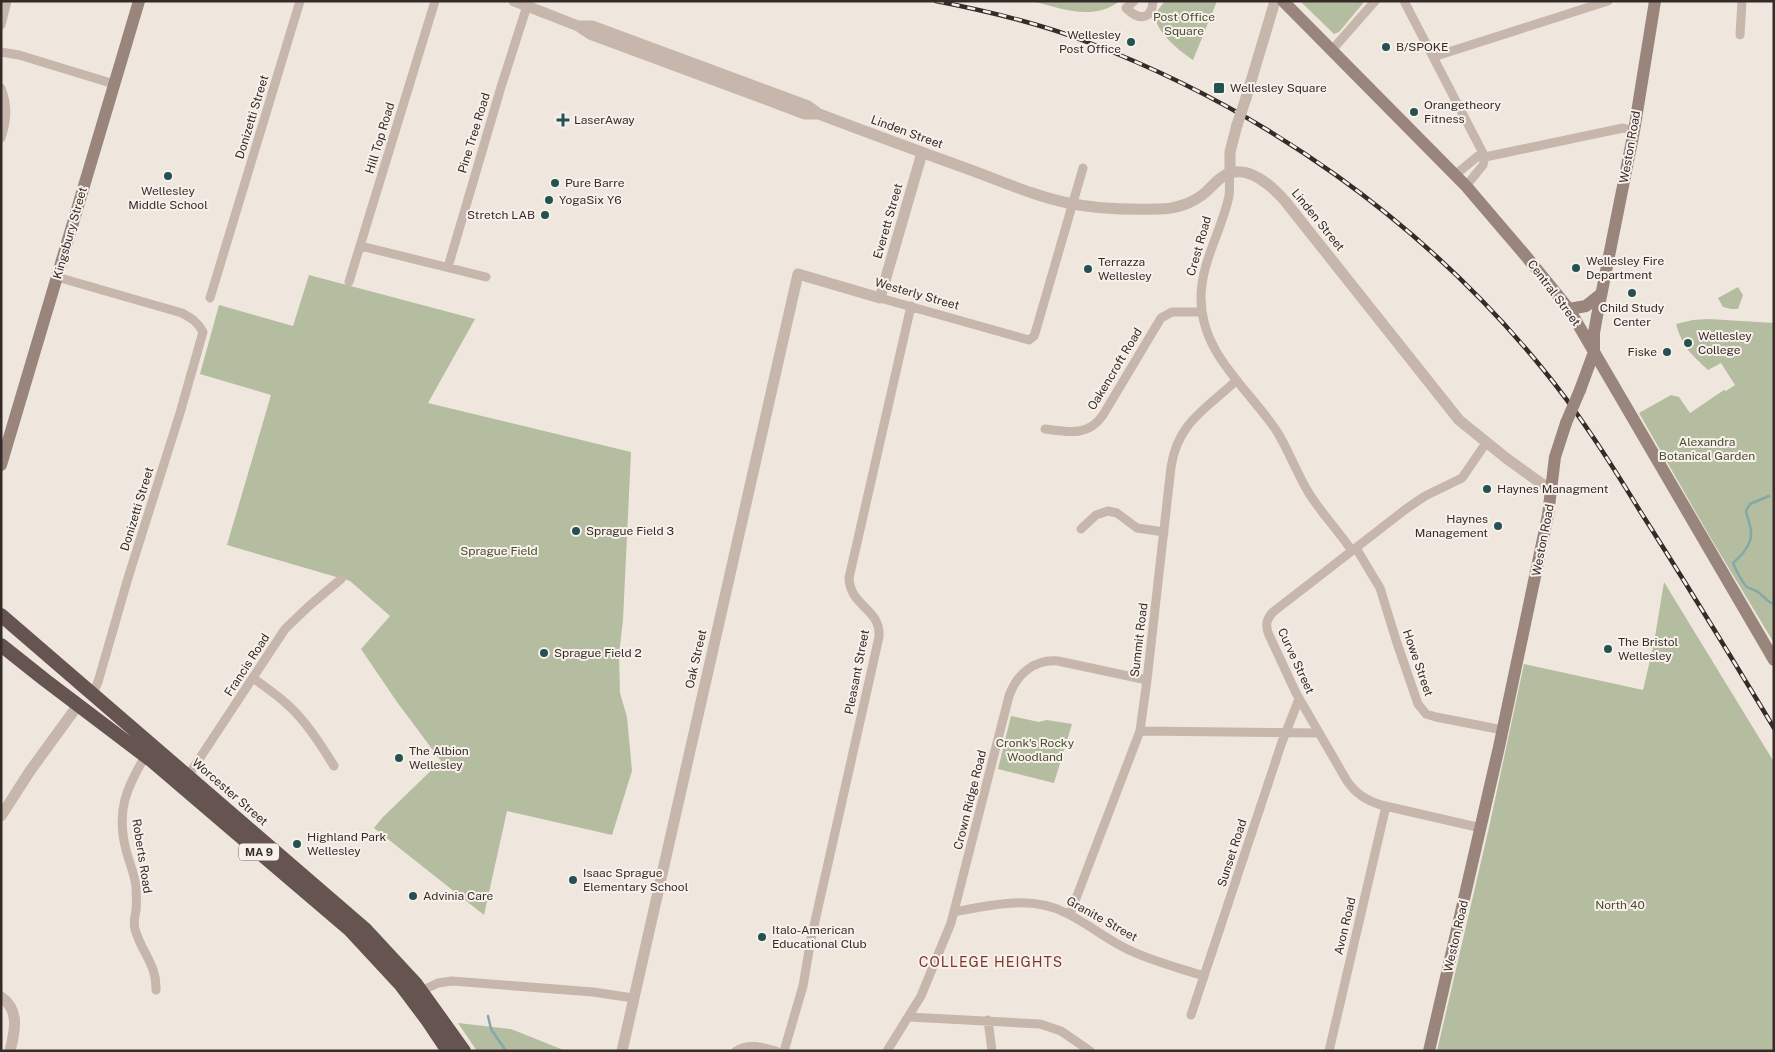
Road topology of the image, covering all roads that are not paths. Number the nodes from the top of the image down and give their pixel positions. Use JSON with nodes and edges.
{"nodes":[{"id":1,"x":7,"y":1,"type":"edge"},
{"id":2,"x":139,"y":1,"type":"edge"},
{"id":3,"x":300,"y":1,"type":"edge"},
{"id":4,"x":435,"y":1,"type":"edge"},
{"id":5,"x":514,"y":1,"type":"edge"},
{"id":6,"x":1134,"y":1,"type":"edge"},
{"id":7,"x":1153,"y":1,"type":"edge"},
{"id":8,"x":1276,"y":1,"type":"edge"},
{"id":9,"x":1283,"y":1,"type":"edge"},
{"id":10,"x":1375,"y":1,"type":"edge"},
{"id":11,"x":1404,"y":1,"type":"edge"},
{"id":12,"x":1608,"y":1,"type":"edge"},
{"id":13,"x":1655,"y":1,"type":"edge"},
{"id":14,"x":1742,"y":1,"type":"edge"},
{"id":15,"x":1123,"y":5,"type":"edge"},
{"id":16,"x":527,"y":6,"type":"junction"},
{"id":17,"x":1,"y":25,"type":"edge"},
{"id":18,"x":1740,"y":34,"type":"dead end"},
{"id":19,"x":1332,"y":50,"type":"junction"},
{"id":20,"x":1,"y":52,"type":"edge"},
{"id":21,"x":1433,"y":57,"type":"junction"},
{"id":22,"x":114,"y":84,"type":"junction"},
{"id":23,"x":1,"y":88,"type":"edge"},
{"id":24,"x":1634,"y":131,"type":"junction"},
{"id":25,"x":1,"y":138,"type":"edge"},
{"id":26,"x":922,"y":152,"type":"junction"},
{"id":27,"x":1485,"y":157,"type":"junction"},
{"id":28,"x":1083,"y":168,"type":"dead end"},
{"id":29,"x":1230,"y":173,"type":"junction"},
{"id":30,"x":1456,"y":175,"type":"junction"},
{"id":31,"x":1466,"y":186,"type":"junction"},
{"id":32,"x":1074,"y":204,"type":"junction"},
{"id":33,"x":361,"y":246,"type":"junction"},
{"id":34,"x":448,"y":267,"type":"junction"},
{"id":35,"x":798,"y":274,"type":"joint"},
{"id":36,"x":56,"y":277,"type":"junction"},
{"id":37,"x":486,"y":277,"type":"dead end"},
{"id":38,"x":350,"y":282,"type":"dead end"},
{"id":39,"x":1601,"y":294,"type":"junction"},
{"id":40,"x":210,"y":298,"type":"dead end"},
{"id":41,"x":880,"y":298,"type":"junction"},
{"id":42,"x":911,"y":306,"type":"junction"},
{"id":43,"x":1569,"y":309,"type":"junction"},
{"id":44,"x":1202,"y":312,"type":"junction"},
{"id":45,"x":1594,"y":352,"type":"junction"},
{"id":46,"x":1237,"y":380,"type":"junction"},
{"id":47,"x":1045,"y":429,"type":"dead end"},
{"id":48,"x":1486,"y":443,"type":"junction"},
{"id":49,"x":1,"y":465,"type":"edge"},
{"id":50,"x":1551,"y":486,"type":"junction"},
{"id":51,"x":1081,"y":529,"type":"dead end"},
{"id":52,"x":1164,"y":532,"type":"junction"},
{"id":53,"x":1354,"y":550,"type":"junction"},
{"id":54,"x":341,"y":579,"type":"dead end"},
{"id":55,"x":1,"y":615,"type":"edge"},
{"id":56,"x":1,"y":645,"type":"edge"},
{"id":57,"x":1774,"y":660,"type":"edge"},
{"id":58,"x":58,"y":666,"type":"junction"},
{"id":59,"x":253,"y":678,"type":"junction"},
{"id":60,"x":44,"y":680,"type":"junction"},
{"id":61,"x":1147,"y":680,"type":"junction"},
{"id":62,"x":92,"y":695,"type":"junction"},
{"id":63,"x":1300,"y":700,"type":"junction"},
{"id":64,"x":78,"y":705,"type":"junction"},
{"id":65,"x":1503,"y":730,"type":"junction"},
{"id":66,"x":1140,"y":731,"type":"junction"},
{"id":67,"x":1319,"y":733,"type":"junction"},
{"id":68,"x":1285,"y":734,"type":"junction"},
{"id":69,"x":146,"y":755,"type":"junction"},
{"id":70,"x":334,"y":766,"type":"dead end"},
{"id":71,"x":188,"y":776,"type":"junction"},
{"id":72,"x":1386,"y":806,"type":"junction"},
{"id":73,"x":1,"y":816,"type":"edge"},
{"id":74,"x":1481,"y":828,"type":"junction"},
{"id":75,"x":954,"y":912,"type":"junction"},
{"id":76,"x":1070,"y":914,"type":"junction"},
{"id":77,"x":1204,"y":976,"type":"junction"},
{"id":78,"x":156,"y":990,"type":"dead end"},
{"id":79,"x":421,"y":991,"type":"junction"},
{"id":80,"x":1,"y":997,"type":"edge"},
{"id":81,"x":634,"y":998,"type":"junction"},
{"id":82,"x":1191,"y":1015,"type":"dead end"},
{"id":83,"x":909,"y":1017,"type":"junction"},
{"id":84,"x":988,"y":1020,"type":"junction"},
{"id":85,"x":10,"y":1051,"type":"edge"},
{"id":86,"x":448,"y":1051,"type":"edge"},
{"id":87,"x":464,"y":1051,"type":"edge"},
{"id":88,"x":622,"y":1051,"type":"edge"},
{"id":89,"x":736,"y":1051,"type":"edge"},
{"id":90,"x":776,"y":1051,"type":"edge"},
{"id":91,"x":784,"y":1051,"type":"edge"},
{"id":92,"x":887,"y":1051,"type":"edge"},
{"id":93,"x":992,"y":1051,"type":"edge"},
{"id":94,"x":1090,"y":1051,"type":"edge"},
{"id":95,"x":1329,"y":1051,"type":"edge"},
{"id":96,"x":1429,"y":1051,"type":"edge"}],
"edges":[{"from":1,"to":17,"type":"street"},
{"from":2,"to":22,"type":"main road","name":"Kingsbury Street"},
{"from":3,"to":40,"type":"street","name":"Donizetti Street"},
{"from":4,"to":33,"type":"street","name":"Hill Top Road"},
{"from":5,"to":16,"type":"street","name":"Linden Street"},
{"from":6,"to":15,"type":"street"},
{"from":7,"to":15,"type":"street"},
{"from":8,"to":29,"type":"street","name":"Crest Road","bridge":true},
{"from":9,"to":19,"type":"main road","name":"Central Street"},
{"from":10,"to":19,"type":"street"},
{"from":11,"to":21,"type":"street"},
{"from":12,"to":21,"type":"street"},
{"from":13,"to":24,"type":"main road","name":"Weston Road"},
{"from":14,"to":18,"type":"street"},
{"from":16,"to":26,"type":"street","name":"Linden Street"},
{"from":16,"to":34,"type":"street","name":"Pine Tree Road"},
{"from":19,"to":30,"type":"main road","name":"Central Street"},
{"from":20,"to":22,"type":"street"},
{"from":21,"to":27,"type":"street"},
{"from":22,"to":36,"type":"main road","name":"Kingsbury Street"},
{"from":23,"to":25,"type":"street"},
{"from":24,"to":27,"type":"street"},
{"from":24,"to":39,"type":"main road","name":"Weston Road"},
{"from":26,"to":32,"type":"street","name":"Linden Street"},
{"from":26,"to":41,"type":"street","name":"Everett Street"},
{"from":27,"to":30,"type":"street"},
{"from":27,"to":31,"type":"street"},
{"from":28,"to":32,"type":"street"},
{"from":29,"to":32,"type":"street","name":"Linden Street"},
{"from":29,"to":44,"type":"street","name":"Crest Road"},
{"from":29,"to":48,"type":"street","name":"Linden Street"},
{"from":30,"to":31,"type":"main road","name":"Central Street"},
{"from":31,"to":43,"type":"main road","name":"Central Street"},
{"from":32,"to":42,"type":"street","name":"Westerly Street"},
{"from":33,"to":34,"type":"street"},
{"from":33,"to":38,"type":"street","name":"Hill Top Road"},
{"from":34,"to":37,"type":"street"},
{"from":35,"to":41,"type":"street","name":"Westerly Street"},
{"from":35,"to":81,"type":"street","name":"Oak Street"},
{"from":36,"to":49,"type":"main road","name":"Kingsbury Street"},
{"from":36,"to":62,"type":"street","name":"Donizetti Street"},
{"from":39,"to":43,"type":"main road"},
{"from":39,"to":45,"type":"main road","name":"Weston Road"},
{"from":41,"to":42,"type":"street","name":"Westerly Street"},
{"from":42,"to":91,"type":"street","name":"Pleasant Street"},
{"from":43,"to":45,"type":"main road","name":"Central Street"},
{"from":44,"to":46,"type":"street","name":"Crest Road"},
{"from":44,"to":47,"type":"street","name":"Oakencroft Road"},
{"from":45,"to":50,"type":"main road","name":"Weston Road","bridge":true},
{"from":45,"to":57,"type":"main road","name":"Central Street"},
{"from":46,"to":52,"type":"street","name":"Summit Road"},
{"from":46,"to":53,"type":"street","name":"Crest Road"},
{"from":48,"to":50,"type":"street","name":"Linden Street"},
{"from":48,"to":53,"type":"street","name":"Curve Street"},
{"from":50,"to":65,"type":"main road","name":"Weston Road"},
{"from":51,"to":52,"type":"street"},
{"from":52,"to":61,"type":"street","name":"Summit Road"},
{"from":53,"to":63,"type":"street","name":"Curve Street"},
{"from":53,"to":65,"type":"street","name":"Howe Street"},
{"from":54,"to":59,"type":"street","name":"Francis Road"},
{"from":55,"to":58,"type":"highway","name":"Worcester Street","number":"MA 9"},
{"from":56,"to":60,"type":"highway","number":"MA 9"},
{"from":58,"to":60,"type":"highway"},
{"from":58,"to":62,"type":"highway","name":"Worcester Street","number":"MA 9"},
{"from":59,"to":70,"type":"street"},
{"from":59,"to":71,"type":"street","name":"Francis Road"},
{"from":60,"to":64,"type":"highway","number":"MA 9"},
{"from":61,"to":66,"type":"street","name":"Summit Road"},
{"from":61,"to":75,"type":"street","name":"Crown Ridge Road"},
{"from":62,"to":71,"type":"highway","name":"Worcester Street","number":"MA 9"},
{"from":63,"to":67,"type":"street","name":"Curve Street"},
{"from":63,"to":68,"type":"street","name":"Sunset Road"},
{"from":64,"to":69,"type":"highway","number":"MA 9"},
{"from":64,"to":73,"type":"street"},
{"from":65,"to":74,"type":"main road","name":"Weston Road"},
{"from":66,"to":68,"type":"street"},
{"from":66,"to":76,"type":"street","name":"Summit Road"},
{"from":67,"to":68,"type":"street"},
{"from":67,"to":72,"type":"street","name":"Curve Street"},
{"from":68,"to":77,"type":"street","name":"Sunset Road"},
{"from":69,"to":78,"type":"street","name":"Roberts Road"},
{"from":69,"to":86,"type":"highway","number":"MA 9"},
{"from":71,"to":79,"type":"highway","name":"Worcester Street","number":"MA 9"},
{"from":72,"to":74,"type":"street","name":"Curve Street"},
{"from":72,"to":95,"type":"street","name":"Avon Road"},
{"from":74,"to":96,"type":"main road","name":"Weston Road"},
{"from":75,"to":76,"type":"street","name":"Granite Street"},
{"from":75,"to":83,"type":"street","name":"Crown Ridge Road"},
{"from":76,"to":77,"type":"street","name":"Granite Street"},
{"from":77,"to":82,"type":"street","name":"Sunset Road"},
{"from":79,"to":81,"type":"street"},
{"from":79,"to":87,"type":"highway","name":"Worcester Street","number":"MA 9"},
{"from":80,"to":85,"type":"street"},
{"from":81,"to":88,"type":"street","name":"Oak Street"},
{"from":83,"to":84,"type":"street"},
{"from":83,"to":92,"type":"street","name":"Crown Ridge Road"},
{"from":84,"to":93,"type":"street"},
{"from":84,"to":94,"type":"street"},
{"from":89,"to":90,"type":"street"}]}
